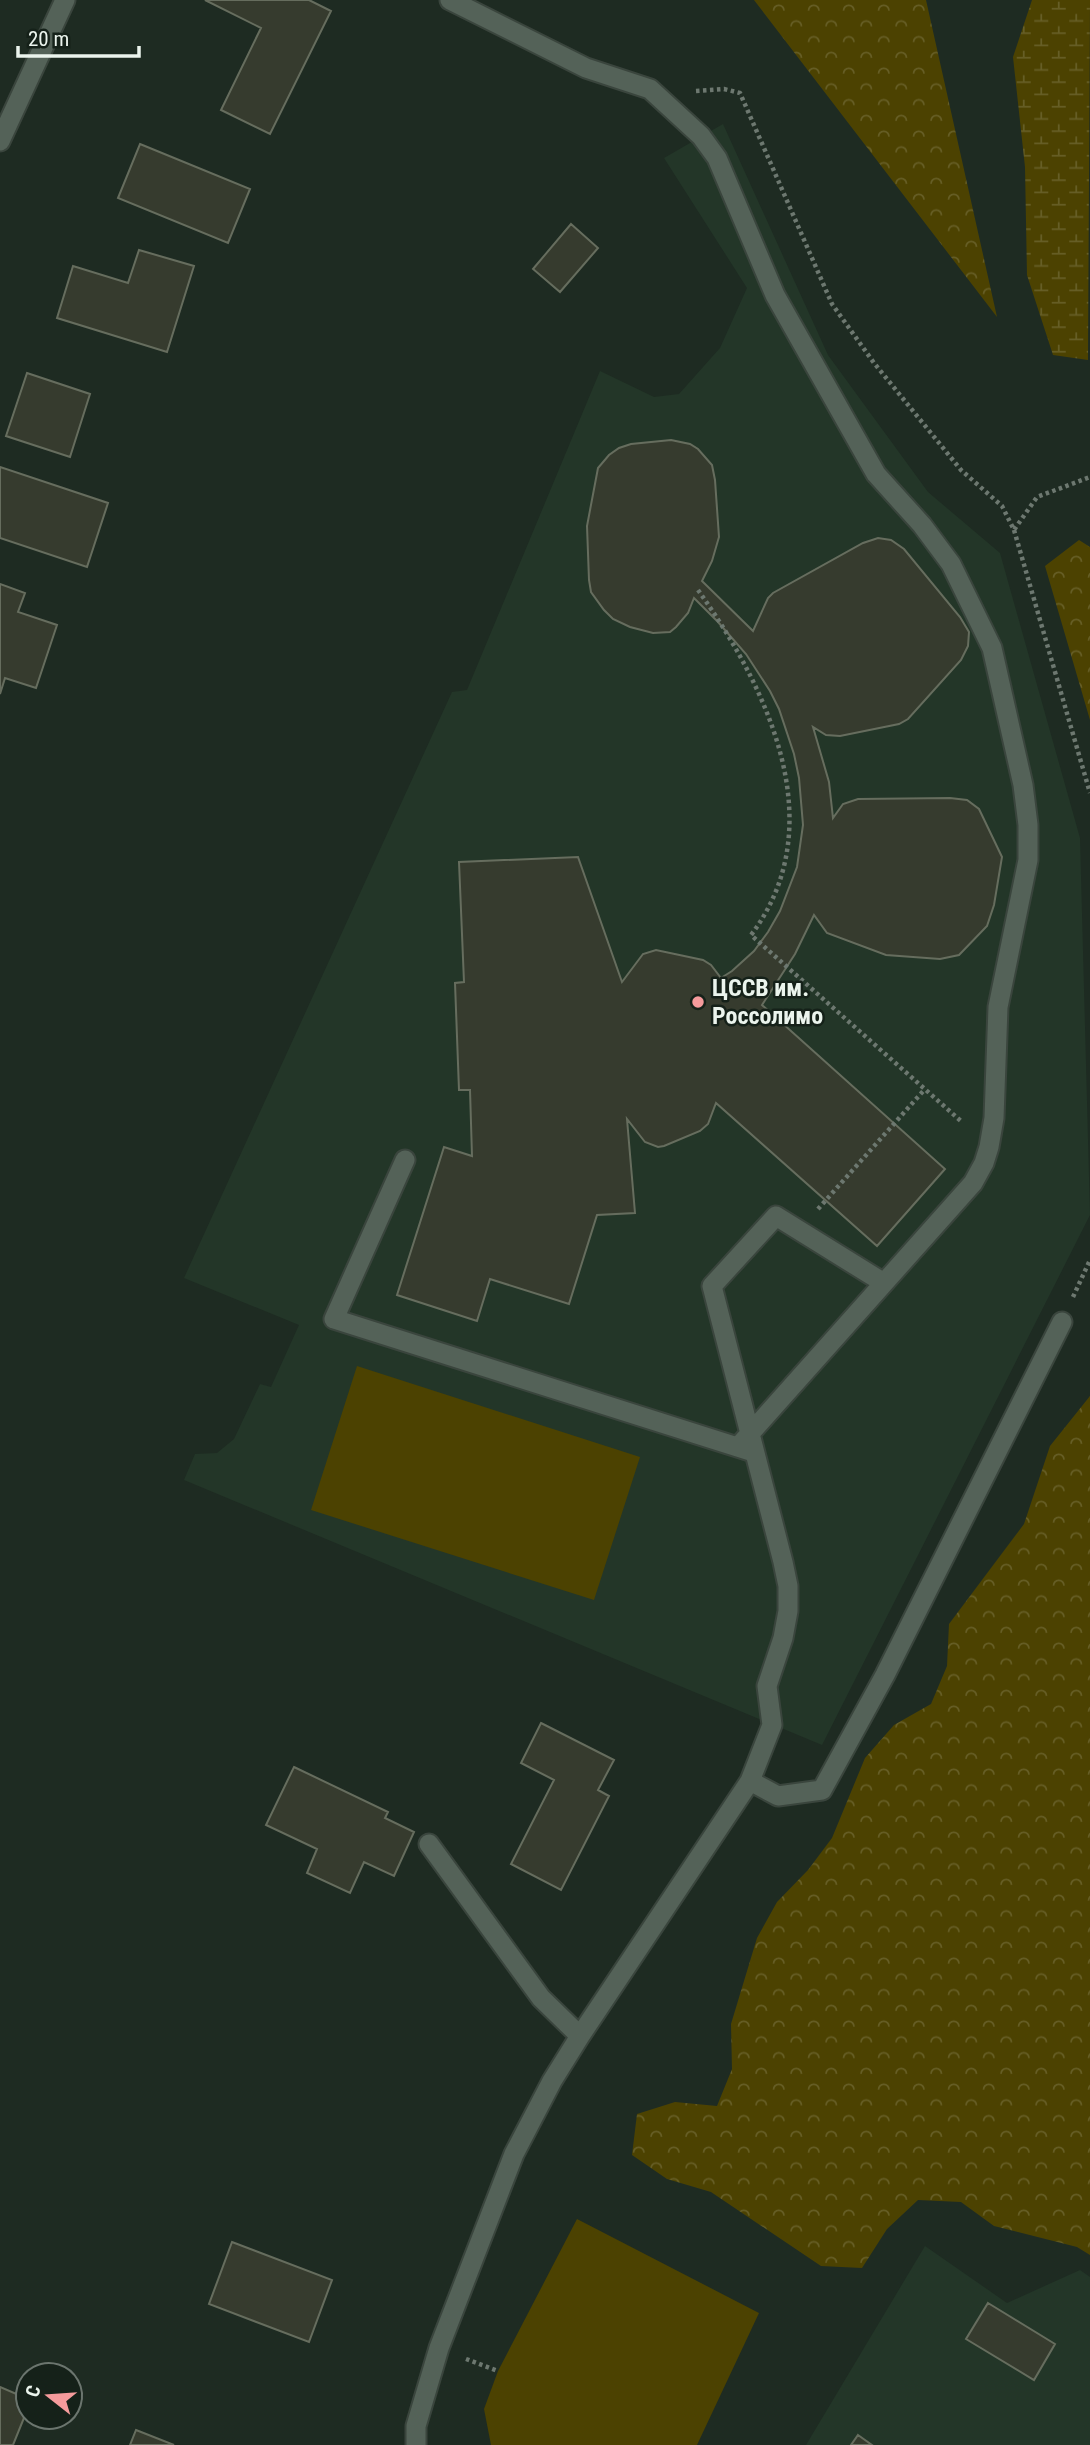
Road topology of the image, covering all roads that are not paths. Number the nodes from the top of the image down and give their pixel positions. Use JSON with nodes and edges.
{"nodes":[{"id":1,"x":65,"y":0,"type":"edge"},
{"id":2,"x":450,"y":0,"type":"edge"},
{"id":3,"x":0,"y":141,"type":"edge"},
{"id":4,"x":405,"y":1160,"type":"dead end"},
{"id":5,"x":884,"y":1283,"type":"junction"},
{"id":6,"x":1062,"y":1322,"type":"road end"},
{"id":7,"x":747,"y":1444,"type":"junction"},
{"id":8,"x":750,"y":1781,"type":"junction"},
{"id":9,"x":429,"y":1844,"type":"dead end"},
{"id":10,"x":580,"y":2036,"type":"junction"},
{"id":11,"x":416,"y":2445,"type":"edge"}],
"edges":[{"from":1,"to":3,"type":"street"},
{"from":2,"to":5,"type":"street"},
{"from":4,"to":7,"type":"street"},
{"from":5,"to":7,"type":"street"},
{"from":5,"to":7,"type":"street"},
{"from":6,"to":8,"type":"street"},
{"from":7,"to":8,"type":"street"},
{"from":8,"to":10,"type":"street"},
{"from":9,"to":10,"type":"street"},
{"from":10,"to":11,"type":"street"}]}
